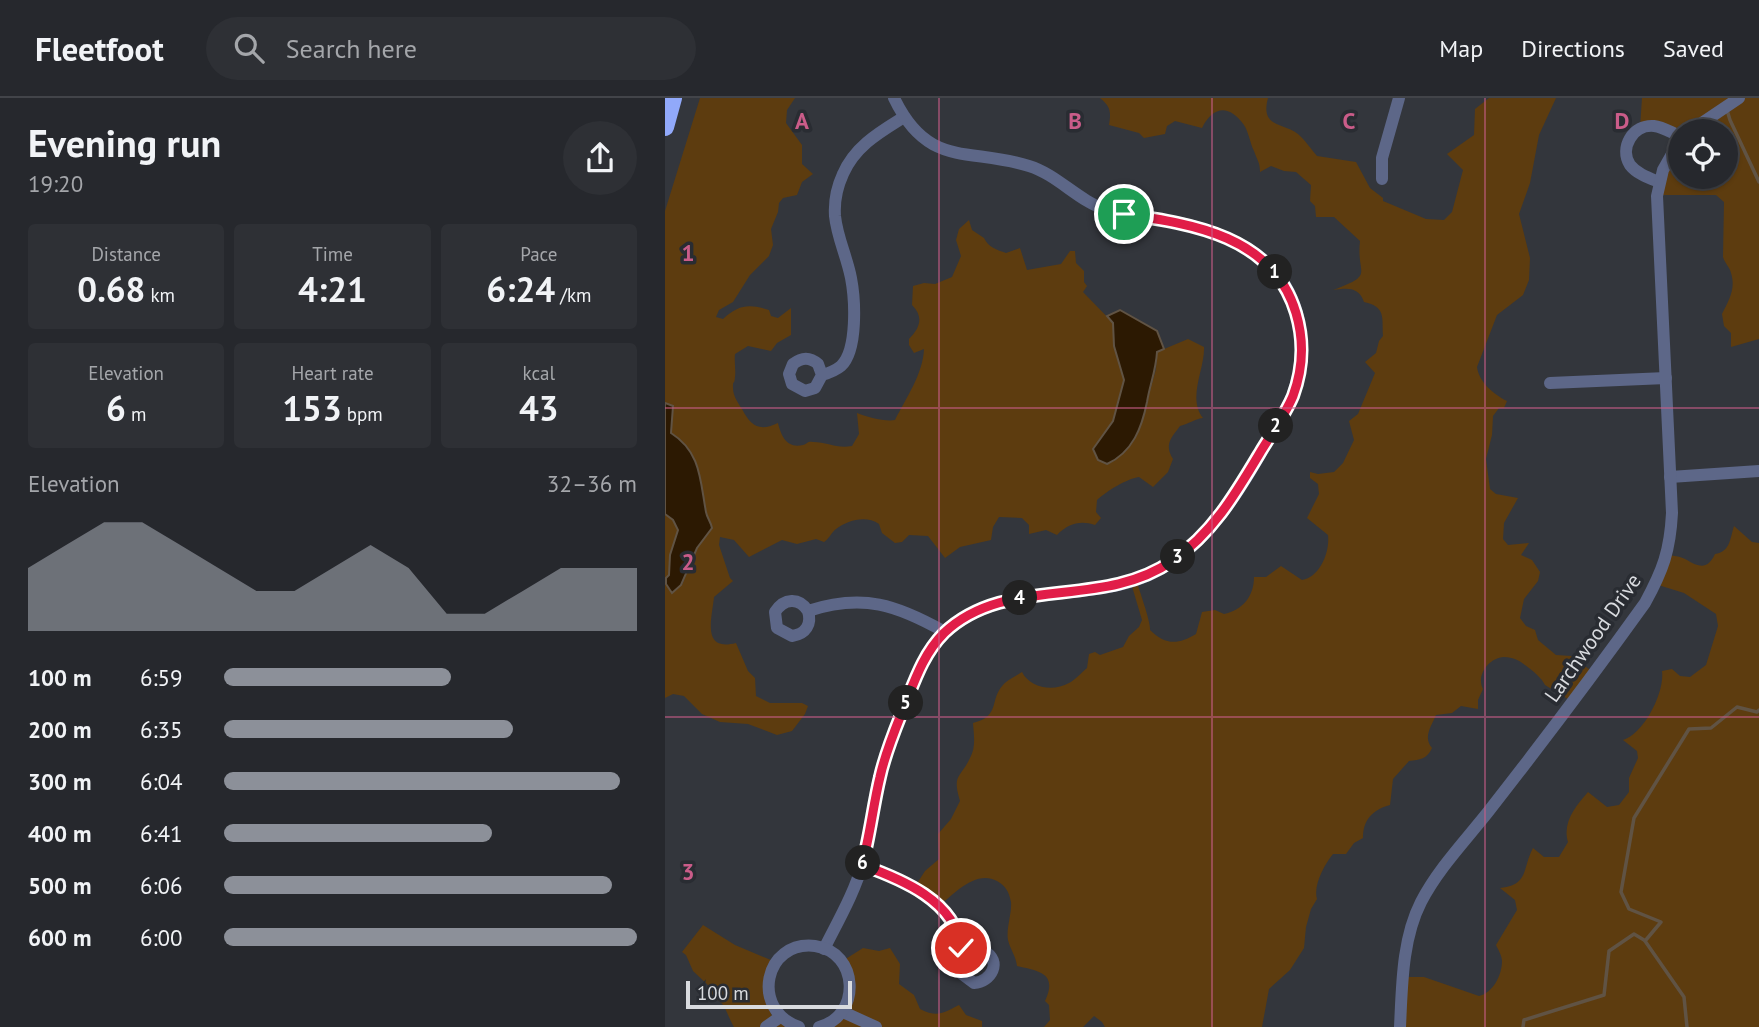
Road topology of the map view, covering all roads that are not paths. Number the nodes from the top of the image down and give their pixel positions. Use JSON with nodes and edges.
{"nodes":[{"id":1,"x":673,"y":98,"type":"edge"},
{"id":2,"x":894,"y":98,"type":"edge"},
{"id":3,"x":1399,"y":98,"type":"edge"},
{"id":4,"x":1739,"y":98,"type":"edge"},
{"id":5,"x":904,"y":117,"type":"junction"},
{"id":6,"x":1707,"y":119,"type":"edge"},
{"id":7,"x":665,"y":127,"type":"edge"},
{"id":8,"x":1668,"y":132,"type":"edge"},
{"id":9,"x":1668,"y":158,"type":"edge"},
{"id":10,"x":1382,"y":179,"type":"dead end"},
{"id":11,"x":1659,"y":182,"type":"junction"},
{"id":12,"x":822,"y":375,"type":"dead end"},
{"id":13,"x":1666,"y":379,"type":"junction"},
{"id":14,"x":1550,"y":383,"type":"dead end"},
{"id":15,"x":1759,"y":471,"type":"edge"},
{"id":16,"x":1670,"y":477,"type":"junction"},
{"id":17,"x":808,"y":611,"type":"dead end"},
{"id":18,"x":945,"y":632,"type":"junction"},
{"id":19,"x":862,"y":865,"type":"junction"},
{"id":20,"x":961,"y":948,"type":"dead end"},
{"id":21,"x":824,"y":949,"type":"junction"},
{"id":22,"x":842,"y":1012,"type":"junction"},
{"id":23,"x":781,"y":1017,"type":"junction"},
{"id":24,"x":766,"y":1027,"type":"edge"},
{"id":25,"x":799,"y":1027,"type":"edge"},
{"id":26,"x":819,"y":1027,"type":"edge"},
{"id":27,"x":876,"y":1027,"type":"edge"},
{"id":28,"x":1400,"y":1027,"type":"edge"}],
"edges":[{"from":1,"to":7,"type":"highway"},
{"from":2,"to":5,"type":"street"},
{"from":3,"to":10,"type":"street"},
{"from":4,"to":6,"type":"street"},
{"from":5,"to":12,"type":"street"},
{"from":5,"to":18,"type":"street"},
{"from":8,"to":11,"type":"street","name":"Larchwood Drive"},
{"from":9,"to":11,"type":"street","name":"Larchwood Drive"},
{"from":11,"to":13,"type":"street","name":"Larchwood Drive"},
{"from":13,"to":14,"type":"street"},
{"from":13,"to":16,"type":"street","name":"Larchwood Drive"},
{"from":15,"to":16,"type":"street"},
{"from":16,"to":28,"type":"street","name":"Larchwood Drive"},
{"from":17,"to":18,"type":"street"},
{"from":18,"to":19,"type":"street"},
{"from":19,"to":20,"type":"street"},
{"from":19,"to":21,"type":"street"},
{"from":21,"to":22,"type":"street"},
{"from":21,"to":23,"type":"street"},
{"from":22,"to":26,"type":"street"},
{"from":22,"to":27,"type":"street"},
{"from":23,"to":24,"type":"street"},
{"from":23,"to":25,"type":"street"}]}
